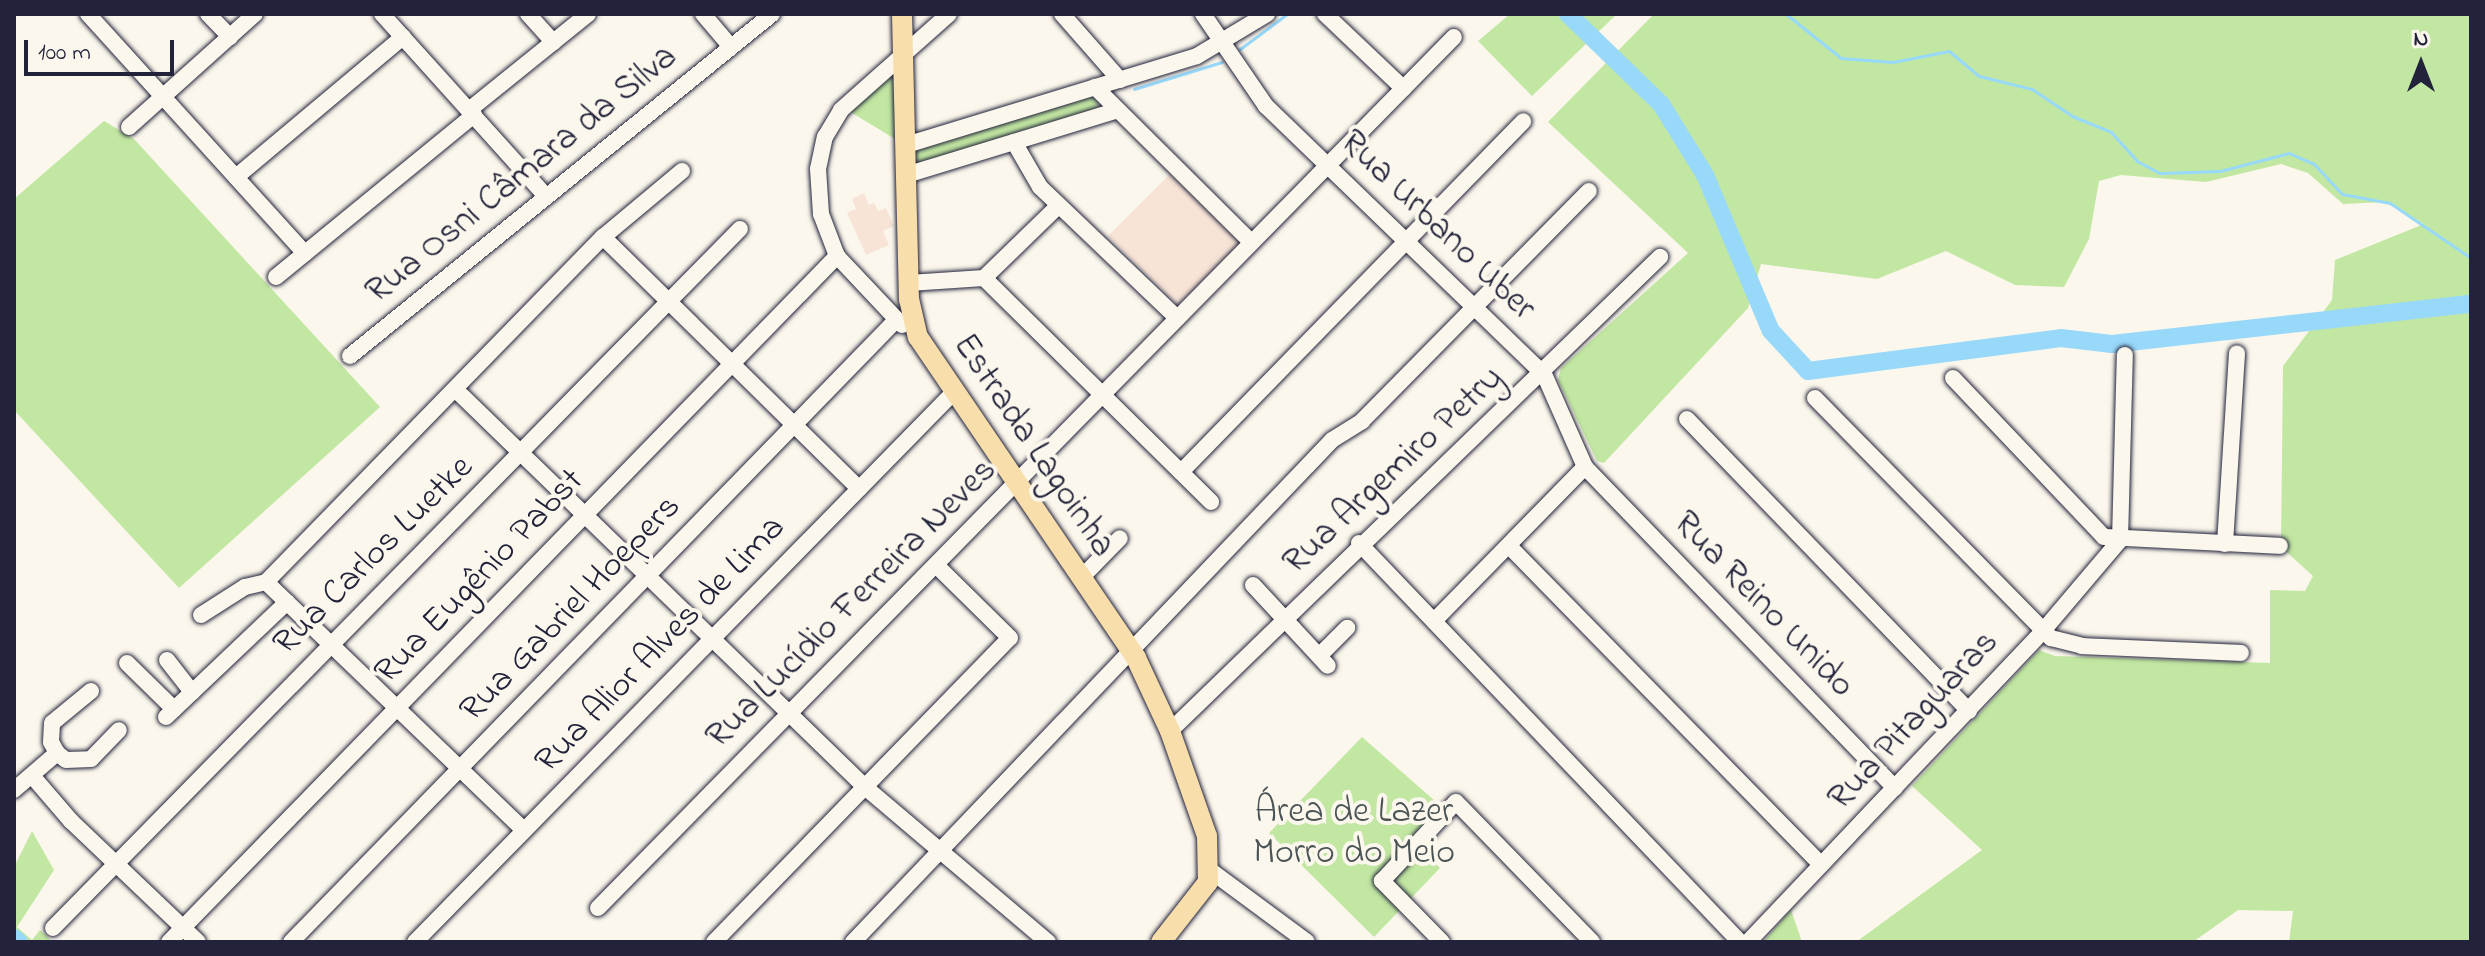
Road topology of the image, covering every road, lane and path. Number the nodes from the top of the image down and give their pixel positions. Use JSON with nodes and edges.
{"nodes":[{"id":1,"x":88,"y":14,"type":"edge"},
{"id":2,"x":208,"y":14,"type":"edge"},
{"id":3,"x":255,"y":14,"type":"edge"},
{"id":4,"x":382,"y":14,"type":"edge"},
{"id":5,"x":528,"y":14,"type":"edge"},
{"id":6,"x":588,"y":14,"type":"edge"},
{"id":7,"x":703,"y":14,"type":"edge"},
{"id":8,"x":772,"y":14,"type":"edge"},
{"id":9,"x":902,"y":14,"type":"edge"},
{"id":10,"x":949,"y":14,"type":"edge"},
{"id":11,"x":1062,"y":14,"type":"edge"},
{"id":12,"x":1203,"y":14,"type":"edge"},
{"id":13,"x":1267,"y":14,"type":"edge"},
{"id":14,"x":1325,"y":14,"type":"edge"},
{"id":15,"x":230,"y":37,"type":"junction"},
{"id":16,"x":403,"y":37,"type":"junction"},
{"id":17,"x":1454,"y":37,"type":"dead end"},
{"id":18,"x":553,"y":42,"type":"junction"},
{"id":19,"x":1226,"y":42,"type":"junction"},
{"id":20,"x":731,"y":47,"type":"junction"},
{"id":21,"x":905,"y":50,"type":"junction"},
{"id":22,"x":1120,"y":80,"type":"junction"},
{"id":23,"x":1095,"y":87,"type":"junction"},
{"id":24,"x":1403,"y":88,"type":"junction"},
{"id":25,"x":163,"y":97,"type":"junction"},
{"id":26,"x":1115,"y":111,"type":"junction"},
{"id":27,"x":472,"y":112,"type":"junction"},
{"id":28,"x":1523,"y":121,"type":"dead end"},
{"id":29,"x":129,"y":127,"type":"dead end"},
{"id":30,"x":1014,"y":142,"type":"junction"},
{"id":31,"x":906,"y":145,"type":"junction"},
{"id":32,"x":1327,"y":165,"type":"junction"},
{"id":33,"x":682,"y":171,"type":"dead end"},
{"id":34,"x":906,"y":175,"type":"junction"},
{"id":35,"x":236,"y":177,"type":"junction"},
{"id":36,"x":1589,"y":191,"type":"dead end"},
{"id":37,"x":547,"y":197,"type":"junction"},
{"id":38,"x":1058,"y":206,"type":"junction"},
{"id":39,"x":740,"y":229,"type":"dead end"},
{"id":40,"x":603,"y":237,"type":"junction"},
{"id":41,"x":1406,"y":241,"type":"junction"},
{"id":42,"x":1251,"y":242,"type":"junction"},
{"id":43,"x":305,"y":253,"type":"junction"},
{"id":44,"x":837,"y":256,"type":"junction"},
{"id":45,"x":1660,"y":257,"type":"dead end"},
{"id":46,"x":276,"y":277,"type":"dead end"},
{"id":47,"x":984,"y":278,"type":"junction"},
{"id":48,"x":909,"y":283,"type":"junction"},
{"id":49,"x":668,"y":301,"type":"junction"},
{"id":50,"x":1474,"y":307,"type":"junction"},
{"id":51,"x":1177,"y":318,"type":"junction"},
{"id":52,"x":896,"y":320,"type":"junction"},
{"id":53,"x":918,"y":337,"type":"junction"},
{"id":54,"x":2237,"y":353,"type":"dead end"},
{"id":55,"x":2125,"y":355,"type":"dead end"},
{"id":56,"x":350,"y":356,"type":"dead end"},
{"id":57,"x":732,"y":364,"type":"junction"},
{"id":58,"x":1544,"y":374,"type":"junction"},
{"id":59,"x":1953,"y":378,"type":"dead end"},
{"id":60,"x":455,"y":389,"type":"junction"},
{"id":61,"x":953,"y":393,"type":"junction"},
{"id":62,"x":1102,"y":395,"type":"junction"},
{"id":63,"x":1815,"y":398,"type":"dead end"},
{"id":64,"x":1687,"y":419,"type":"dead end"},
{"id":65,"x":794,"y":425,"type":"junction"},
{"id":66,"x":520,"y":452,"type":"junction"},
{"id":67,"x":1585,"y":467,"type":"junction"},
{"id":68,"x":1181,"y":472,"type":"junction"},
{"id":69,"x":1017,"y":483,"type":"junction"},
{"id":70,"x":859,"y":489,"type":"junction"},
{"id":71,"x":1211,"y":502,"type":"dead end"},
{"id":72,"x":584,"y":516,"type":"junction"},
{"id":73,"x":1120,"y":538,"type":"dead end"},
{"id":74,"x":2120,"y":540,"type":"junction"},
{"id":75,"x":1359,"y":543,"type":"junction"},
{"id":76,"x":2225,"y":544,"type":"junction"},
{"id":77,"x":1509,"y":546,"type":"junction"},
{"id":78,"x":2280,"y":546,"type":"dead end"},
{"id":79,"x":936,"y":565,"type":"junction"},
{"id":80,"x":647,"y":576,"type":"junction"},
{"id":81,"x":1082,"y":577,"type":"junction"},
{"id":82,"x":266,"y":582,"type":"junction"},
{"id":83,"x":1253,"y":585,"type":"dead end"},
{"id":84,"x":287,"y":602,"type":"junction"},
{"id":85,"x":201,"y":615,"type":"dead end"},
{"id":86,"x":1284,"y":618,"type":"junction"},
{"id":87,"x":1434,"y":621,"type":"junction"},
{"id":88,"x":1347,"y":628,"type":"dead end"},
{"id":89,"x":2042,"y":632,"type":"junction"},
{"id":90,"x":712,"y":639,"type":"junction"},
{"id":91,"x":331,"y":645,"type":"junction"},
{"id":92,"x":1131,"y":649,"type":"junction"},
{"id":93,"x":2241,"y":653,"type":"dead end"},
{"id":94,"x":167,"y":660,"type":"dead end"},
{"id":95,"x":127,"y":663,"type":"dead end"},
{"id":96,"x":91,"y":691,"type":"dead end"},
{"id":97,"x":192,"y":692,"type":"junction"},
{"id":98,"x":397,"y":708,"type":"junction"},
{"id":99,"x":1969,"y":711,"type":"junction"},
{"id":100,"x":789,"y":714,"type":"junction"},
{"id":101,"x":119,"y":730,"type":"dead end"},
{"id":102,"x":1170,"y":731,"type":"junction"},
{"id":103,"x":57,"y":753,"type":"junction"},
{"id":104,"x":460,"y":768,"type":"junction"},
{"id":105,"x":34,"y":778,"type":"junction"},
{"id":106,"x":865,"y":787,"type":"junction"},
{"id":107,"x":1895,"y":788,"type":"junction"},
{"id":108,"x":14,"y":790,"type":"edge"},
{"id":109,"x":524,"y":830,"type":"junction"},
{"id":110,"x":938,"y":853,"type":"junction"},
{"id":111,"x":118,"y":862,"type":"junction"},
{"id":112,"x":1821,"y":865,"type":"junction"},
{"id":113,"x":1211,"y":871,"type":"junction"},
{"id":114,"x":598,"y":908,"type":"dead end"},
{"id":115,"x":183,"y":927,"type":"junction"},
{"id":116,"x":53,"y":928,"type":"dead end"},
{"id":117,"x":169,"y":942,"type":"edge"},
{"id":118,"x":198,"y":942,"type":"edge"},
{"id":119,"x":291,"y":942,"type":"edge"},
{"id":120,"x":415,"y":942,"type":"edge"},
{"id":121,"x":714,"y":942,"type":"edge"},
{"id":122,"x":853,"y":942,"type":"edge"},
{"id":123,"x":1048,"y":942,"type":"edge"},
{"id":124,"x":1161,"y":942,"type":"edge"},
{"id":125,"x":1307,"y":942,"type":"edge"},
{"id":126,"x":1442,"y":942,"type":"edge"},
{"id":127,"x":1592,"y":942,"type":"edge"},
{"id":128,"x":1740,"y":942,"type":"edge"},
{"id":129,"x":1748,"y":942,"type":"edge"}],
"edges":[{"from":1,"to":25,"type":"street"},
{"from":2,"to":15,"type":"street"},
{"from":3,"to":15,"type":"street"},
{"from":4,"to":16,"type":"street"},
{"from":5,"to":18,"type":"street"},
{"from":6,"to":18,"type":"street"},
{"from":7,"to":20,"type":"street"},
{"from":8,"to":20,"type":"street","name":"Rua Osni Câmara da Silva"},
{"from":9,"to":21,"type":"main road"},
{"from":10,"to":21,"type":"street","name":"Estrada Lagoinha"},
{"from":11,"to":22,"type":"street"},
{"from":12,"to":19,"type":"street","name":"Rua Urbano Uber"},
{"from":13,"to":19,"type":"street"},
{"from":14,"to":24,"type":"street"},
{"from":15,"to":25,"type":"street"},
{"from":16,"to":27,"type":"street"},
{"from":16,"to":35,"type":"street"},
{"from":17,"to":24,"type":"street","name":"Rua Lucídio Ferreira Neves"},
{"from":18,"to":27,"type":"street"},
{"from":19,"to":22,"type":"street"},
{"from":19,"to":32,"type":"street","name":"Rua Urbano Uber"},
{"from":20,"to":37,"type":"street","name":"Rua Osni Câmara da Silva"},
{"from":21,"to":31,"type":"main road"},
{"from":21,"to":44,"type":"street","name":"Estrada Lagoinha"},
{"from":22,"to":23,"type":"street"},
{"from":23,"to":26,"type":"street"},
{"from":23,"to":31,"type":"street"},
{"from":24,"to":32,"type":"street","name":"Rua Lucídio Ferreira Neves"},
{"from":25,"to":29,"type":"street"},
{"from":25,"to":35,"type":"street"},
{"from":26,"to":30,"type":"street"},
{"from":26,"to":42,"type":"street"},
{"from":27,"to":37,"type":"street"},
{"from":27,"to":43,"type":"street"},
{"from":28,"to":41,"type":"street"},
{"from":30,"to":34,"type":"street"},
{"from":30,"to":38,"type":"street"},
{"from":31,"to":34,"type":"main road"},
{"from":32,"to":41,"type":"street","name":"Rua Urbano Uber"},
{"from":32,"to":42,"type":"street","name":"Rua Lucídio Ferreira Neves"},
{"from":33,"to":40,"type":"street"},
{"from":34,"to":48,"type":"main road"},
{"from":35,"to":43,"type":"street"},
{"from":36,"to":50,"type":"street"},
{"from":37,"to":56,"type":"street","name":"Rua Osni Câmara da Silva"},
{"from":38,"to":47,"type":"street"},
{"from":38,"to":51,"type":"street"},
{"from":39,"to":49,"type":"street","name":"Rua Carlos Luetke"},
{"from":40,"to":49,"type":"street"},
{"from":40,"to":60,"type":"street"},
{"from":41,"to":50,"type":"street","name":"Rua Urbano Uber"},
{"from":41,"to":68,"type":"street"},
{"from":42,"to":51,"type":"street","name":"Rua Lucídio Ferreira Neves"},
{"from":43,"to":46,"type":"street"},
{"from":44,"to":52,"type":"street","name":"Estrada Lagoinha"},
{"from":44,"to":57,"type":"street","name":"Rua Eugênio Pabst"},
{"from":45,"to":58,"type":"street","name":"Rua Argemiro Petry"},
{"from":47,"to":48,"type":"street"},
{"from":47,"to":62,"type":"street"},
{"from":48,"to":53,"type":"main road"},
{"from":49,"to":57,"type":"street"},
{"from":49,"to":66,"type":"street","name":"Rua Carlos Luetke"},
{"from":50,"to":58,"type":"street","name":"Rua Urbano Uber"},
{"from":50,"to":92,"type":"street"},
{"from":51,"to":62,"type":"street","name":"Rua Lucídio Ferreira Neves"},
{"from":52,"to":53,"type":"street","name":"Estrada Lagoinha"},
{"from":52,"to":65,"type":"street","name":"Rua Gabriel Hoepers"},
{"from":53,"to":61,"type":"main road","name":"Estrada Lagoinha"},
{"from":54,"to":76,"type":"street"},
{"from":55,"to":74,"type":"street"},
{"from":57,"to":65,"type":"street"},
{"from":57,"to":72,"type":"street","name":"Rua Eugênio Pabst"},
{"from":58,"to":67,"type":"street","name":"Rua Urbano Uber"},
{"from":58,"to":75,"type":"street","name":"Rua Argemiro Petry"},
{"from":59,"to":74,"type":"street"},
{"from":60,"to":66,"type":"street"},
{"from":60,"to":82,"type":"street"},
{"from":61,"to":69,"type":"main road","name":"Estrada Lagoinha"},
{"from":61,"to":70,"type":"street","name":"Rua Alior Alves de Lima"},
{"from":62,"to":68,"type":"street"},
{"from":62,"to":69,"type":"street","name":"Rua Lucídio Ferreira Neves"},
{"from":63,"to":89,"type":"street"},
{"from":64,"to":99,"type":"street"},
{"from":65,"to":70,"type":"street"},
{"from":65,"to":80,"type":"street","name":"Rua Gabriel Hoepers"},
{"from":66,"to":72,"type":"street"},
{"from":66,"to":91,"type":"street","name":"Rua Carlos Luetke"},
{"from":67,"to":77,"type":"street"},
{"from":67,"to":107,"type":"street","name":"Rua Reino Unido"},
{"from":68,"to":71,"type":"street"},
{"from":69,"to":79,"type":"street","name":"Rua Lucídio Ferreira Neves"},
{"from":69,"to":81,"type":"main road","name":"Estrada Lagoinha"},
{"from":70,"to":90,"type":"street","name":"Rua Alior Alves de Lima"},
{"from":72,"to":80,"type":"street"},
{"from":72,"to":98,"type":"street","name":"Rua Eugênio Pabst"},
{"from":73,"to":81,"type":"street"},
{"from":74,"to":76,"type":"street"},
{"from":74,"to":89,"type":"street","name":"Rua Pitaguaras"},
{"from":75,"to":86,"type":"street","name":"Rua Argemiro Petry"},
{"from":75,"to":87,"type":"street"},
{"from":76,"to":78,"type":"street"},
{"from":77,"to":87,"type":"street"},
{"from":77,"to":112,"type":"street"},
{"from":79,"to":100,"type":"street","name":"Rua Lucídio Ferreira Neves"},
{"from":79,"to":106,"type":"street"},
{"from":80,"to":90,"type":"street"},
{"from":80,"to":104,"type":"street","name":"Rua Gabriel Hoepers"},
{"from":81,"to":92,"type":"main road","name":"Estrada Lagoinha"},
{"from":82,"to":84,"type":"street"},
{"from":82,"to":85,"type":"street"},
{"from":83,"to":86,"type":"street"},
{"from":84,"to":91,"type":"street"},
{"from":84,"to":97,"type":"street"},
{"from":86,"to":88,"type":"street"},
{"from":86,"to":102,"type":"street","name":"Rua Argemiro Petry"},
{"from":87,"to":128,"type":"street"},
{"from":89,"to":93,"type":"street"},
{"from":89,"to":99,"type":"street","name":"Rua Pitaguaras"},
{"from":90,"to":100,"type":"street"},
{"from":90,"to":109,"type":"street","name":"Rua Alior Alves de Lima"},
{"from":91,"to":98,"type":"street"},
{"from":91,"to":111,"type":"street","name":"Rua Carlos Luetke"},
{"from":92,"to":102,"type":"main road","name":"Estrada Lagoinha"},
{"from":92,"to":110,"type":"street"},
{"from":94,"to":97,"type":"street"},
{"from":95,"to":97,"type":"street"},
{"from":96,"to":103,"type":"street"},
{"from":98,"to":104,"type":"street"},
{"from":98,"to":115,"type":"street","name":"Rua Eugênio Pabst"},
{"from":99,"to":107,"type":"street","name":"Rua Pitaguaras"},
{"from":100,"to":106,"type":"street"},
{"from":100,"to":114,"type":"street","name":"Rua Lucídio Ferreira Neves"},
{"from":101,"to":103,"type":"street"},
{"from":102,"to":113,"type":"main road","name":"Estrada Lagoinha"},
{"from":103,"to":105,"type":"street"},
{"from":104,"to":109,"type":"street"},
{"from":104,"to":119,"type":"street","name":"Rua Gabriel Hoepers"},
{"from":105,"to":108,"type":"street"},
{"from":105,"to":111,"type":"street"},
{"from":106,"to":110,"type":"street"},
{"from":106,"to":121,"type":"street"},
{"from":107,"to":112,"type":"street","name":"Rua Pitaguaras"},
{"from":109,"to":120,"type":"street","name":"Rua Alior Alves de Lima"},
{"from":110,"to":122,"type":"street"},
{"from":110,"to":123,"type":"street"},
{"from":111,"to":115,"type":"street"},
{"from":111,"to":116,"type":"street","name":"Rua Carlos Luetke"},
{"from":112,"to":129,"type":"street","name":"Rua Pitaguaras"},
{"from":113,"to":124,"type":"main road"},
{"from":113,"to":125,"type":"street"},
{"from":115,"to":117,"type":"street","name":"Rua Eugênio Pabst"},
{"from":115,"to":118,"type":"street"},
{"from":126,"to":127,"type":"street"}]}
